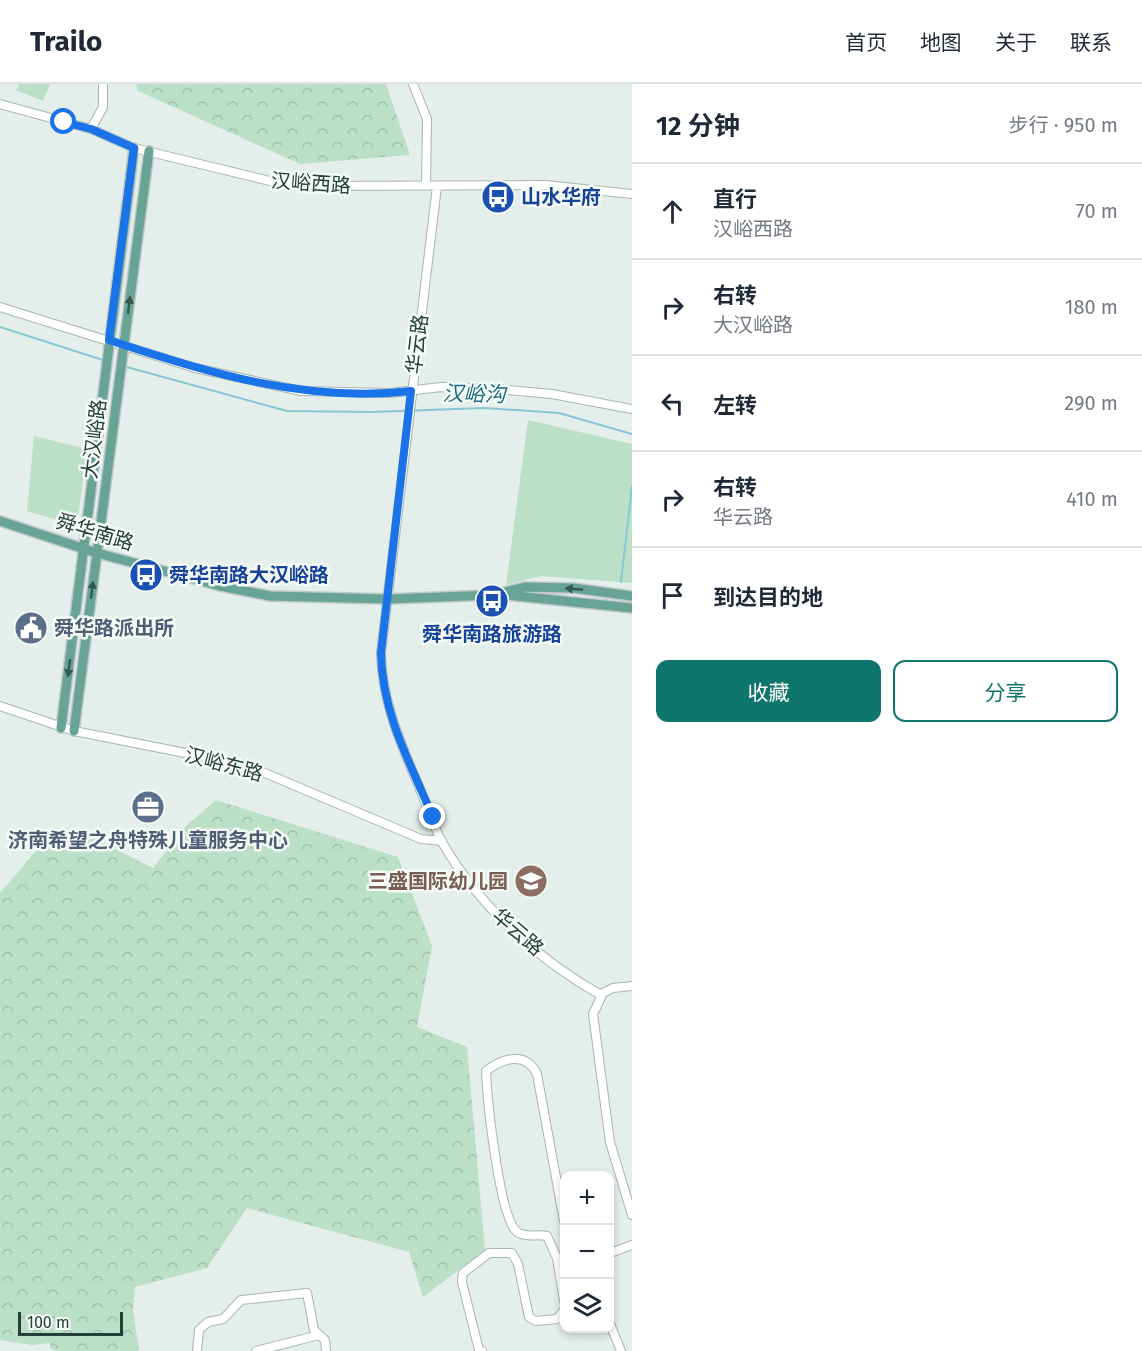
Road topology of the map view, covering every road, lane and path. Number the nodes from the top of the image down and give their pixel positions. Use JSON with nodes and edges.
{"nodes":[{"id":1,"x":103,"y":84,"type":"edge"},
{"id":2,"x":413,"y":84,"type":"edge"},
{"id":3,"x":0,"y":104,"type":"edge"},
{"id":4,"x":91,"y":129,"type":"junction"},
{"id":5,"x":134,"y":148,"type":"junction"},
{"id":6,"x":149,"y":152,"type":"junction"},
{"id":7,"x":426,"y":186,"type":"junction"},
{"id":8,"x":437,"y":186,"type":"junction"},
{"id":9,"x":632,"y":194,"type":"edge"},
{"id":10,"x":0,"y":307,"type":"edge"},
{"id":11,"x":109,"y":340,"type":"junction"},
{"id":12,"x":124,"y":345,"type":"junction"},
{"id":13,"x":411,"y":391,"type":"junction"},
{"id":14,"x":632,"y":409,"type":"edge"},
{"id":15,"x":0,"y":522,"type":"edge"},
{"id":16,"x":84,"y":548,"type":"junction"},
{"id":17,"x":97,"y":553,"type":"junction"},
{"id":18,"x":502,"y":594,"type":"junction"},
{"id":19,"x":632,"y":596,"type":"edge"},
{"id":20,"x":388,"y":599,"type":"junction"},
{"id":21,"x":632,"y":608,"type":"edge"},
{"id":22,"x":0,"y":706,"type":"edge"},
{"id":23,"x":61,"y":728,"type":"junction"},
{"id":24,"x":74,"y":731,"type":"junction"},
{"id":25,"x":442,"y":841,"type":"junction"},
{"id":26,"x":632,"y":986,"type":"edge"},
{"id":27,"x":601,"y":995,"type":"junction"},
{"id":28,"x":560,"y":1199,"type":"edge"},
{"id":29,"x":632,"y":1215,"type":"edge"},
{"id":30,"x":632,"y":1245,"type":"edge"},
{"id":31,"x":614,"y":1251,"type":"edge"},
{"id":32,"x":560,"y":1280,"type":"edge"},
{"id":33,"x":560,"y":1315,"type":"edge"},
{"id":34,"x":613,"y":1333,"type":"edge"},
{"id":35,"x":319,"y":1335,"type":"junction"},
{"id":36,"x":197,"y":1351,"type":"edge"},
{"id":37,"x":256,"y":1351,"type":"edge"},
{"id":38,"x":326,"y":1351,"type":"edge"},
{"id":39,"x":482,"y":1351,"type":"edge"},
{"id":40,"x":621,"y":1351,"type":"edge"}],
"edges":[{"from":1,"to":4,"type":"street"},
{"from":2,"to":7,"type":"street"},
{"from":3,"to":4,"type":"street","name":"汉峪西路"},
{"from":4,"to":5,"type":"street","name":"汉峪西路"},
{"from":5,"to":6,"type":"street","name":"汉峪西路"},
{"from":5,"to":11,"type":"main road","name":"大汉峪路"},
{"from":6,"to":7,"type":"street","name":"汉峪西路"},
{"from":12,"to":6,"type":"main road","name":"大汉峪路","one_way":true},
{"from":7,"to":8,"type":"street","name":"汉峪西路"},
{"from":8,"to":9,"type":"street","name":"汉峪西路"},
{"from":8,"to":13,"type":"street","name":"华云路"},
{"from":10,"to":11,"type":"street"},
{"from":11,"to":12,"type":"street"},
{"from":11,"to":16,"type":"main road","name":"大汉峪路"},
{"from":12,"to":13,"type":"street"},
{"from":12,"to":17,"type":"main road","name":"大汉峪路"},
{"from":13,"to":14,"type":"street"},
{"from":13,"to":20,"type":"street","name":"华云路"},
{"from":15,"to":16,"type":"main road","name":"舜华南路"},
{"from":16,"to":17,"type":"main road","name":"舜华南路"},
{"from":16,"to":23,"type":"main road","name":"大汉峪路","one_way":true},
{"from":17,"to":20,"type":"main road","name":"舜华南路"},
{"from":24,"to":17,"type":"main road","name":"大汉峪路","one_way":true},
{"from":19,"to":18,"type":"main road","name":"舜华南路","one_way":true},
{"from":18,"to":20,"type":"main road","name":"舜华南路"},
{"from":18,"to":21,"type":"main road","name":"舜华南路"},
{"from":20,"to":25,"type":"street","name":"华云路"},
{"from":22,"to":23,"type":"street","name":"汉峪东路"},
{"from":23,"to":24,"type":"street","name":"汉峪东路"},
{"from":24,"to":25,"type":"street","name":"汉峪东路"},
{"from":25,"to":27,"type":"street","name":"华云路"},
{"from":26,"to":27,"type":"street"},
{"from":27,"to":29,"type":"street"},
{"from":28,"to":32,"type":"street"},
{"from":30,"to":31,"type":"street"},
{"from":33,"to":39,"type":"street"},
{"from":34,"to":40,"type":"street"},
{"from":35,"to":36,"type":"street"},
{"from":35,"to":37,"type":"street"},
{"from":35,"to":38,"type":"street"}]}
